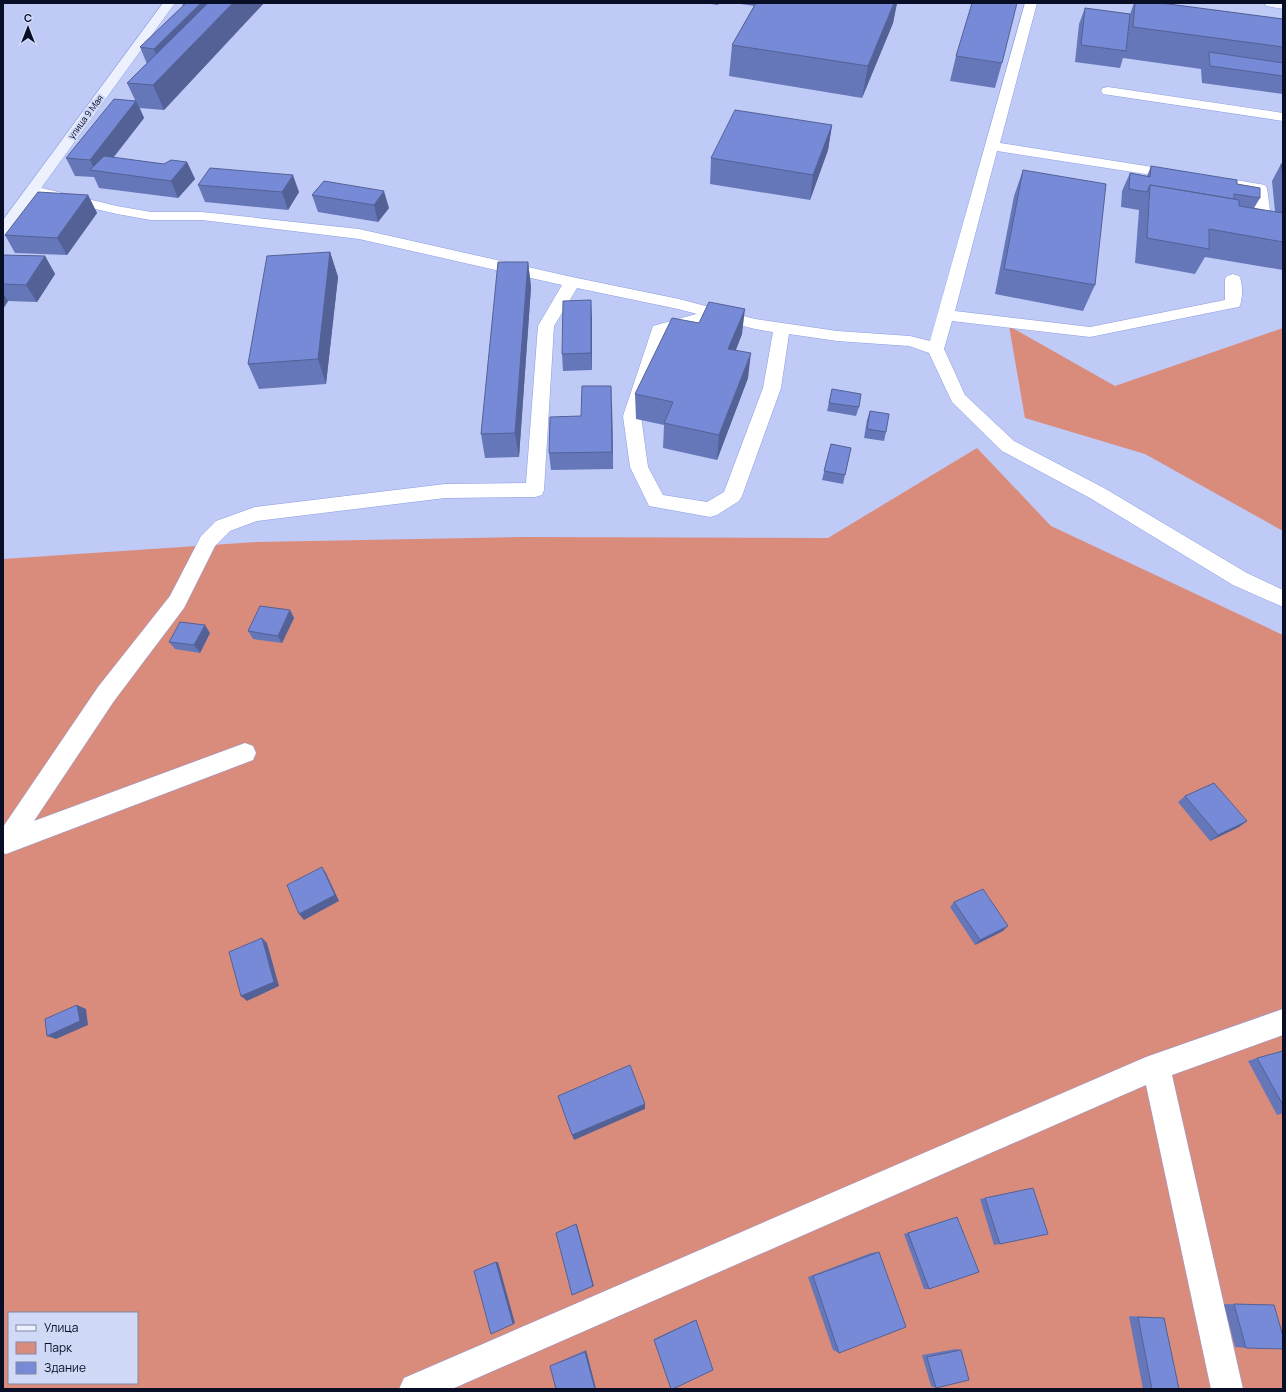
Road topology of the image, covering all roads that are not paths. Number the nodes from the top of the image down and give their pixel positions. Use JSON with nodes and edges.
{"nodes":[{"id":1,"x":169,"y":3,"type":"edge"},
{"id":2,"x":1031,"y":3,"type":"edge"},
{"id":3,"x":1270,"y":3,"type":"edge"},
{"id":4,"x":1283,"y":5,"type":"edge"},
{"id":5,"x":1108,"y":91,"type":"dead end"},
{"id":6,"x":1283,"y":117,"type":"edge"},
{"id":7,"x":992,"y":146,"type":"junction"},
{"id":8,"x":1189,"y":177,"type":"edge"},
{"id":9,"x":1220,"y":182,"type":"edge"},
{"id":10,"x":33,"y":190,"type":"junction"},
{"id":11,"x":1264,"y":225,"type":"edge"},
{"id":12,"x":3,"y":231,"type":"edge"},
{"id":13,"x":1233,"y":279,"type":"dead end"},
{"id":14,"x":572,"y":282,"type":"junction"},
{"id":15,"x":715,"y":314,"type":"junction"},
{"id":16,"x":945,"y":315,"type":"junction"},
{"id":17,"x":782,"y":328,"type":"junction"},
{"id":18,"x":936,"y":349,"type":"junction"},
{"id":19,"x":1283,"y":599,"type":"edge"},
{"id":20,"x":245,"y":753,"type":"dead end"},
{"id":21,"x":1283,"y":1022,"type":"edge"},
{"id":22,"x":1156,"y":1067,"type":"junction"},
{"id":23,"x":415,"y":1389,"type":"edge"},
{"id":24,"x":1227,"y":1389,"type":"edge"}],
"edges":[{"from":1,"to":10,"type":"main road","name":"улица 9 Мая"},
{"from":2,"to":7,"type":"lane"},
{"from":3,"to":4,"type":"main road"},
{"from":5,"to":6,"type":"lane"},
{"from":7,"to":8,"type":"lane"},
{"from":7,"to":16,"type":"lane"},
{"from":9,"to":11,"type":"lane"},
{"from":10,"to":12,"type":"main road","name":"улица 9 Мая"},
{"from":10,"to":14,"type":"lane"},
{"from":13,"to":16,"type":"lane"},
{"from":14,"to":15,"type":"lane"},
{"from":14,"to":20,"type":"lane"},
{"from":15,"to":17,"type":"lane"},
{"from":15,"to":17,"type":"lane"},
{"from":16,"to":18,"type":"lane"},
{"from":17,"to":18,"type":"lane"},
{"from":18,"to":19,"type":"lane"},
{"from":21,"to":22,"type":"lane"},
{"from":22,"to":23,"type":"lane"},
{"from":22,"to":24,"type":"lane"}]}
